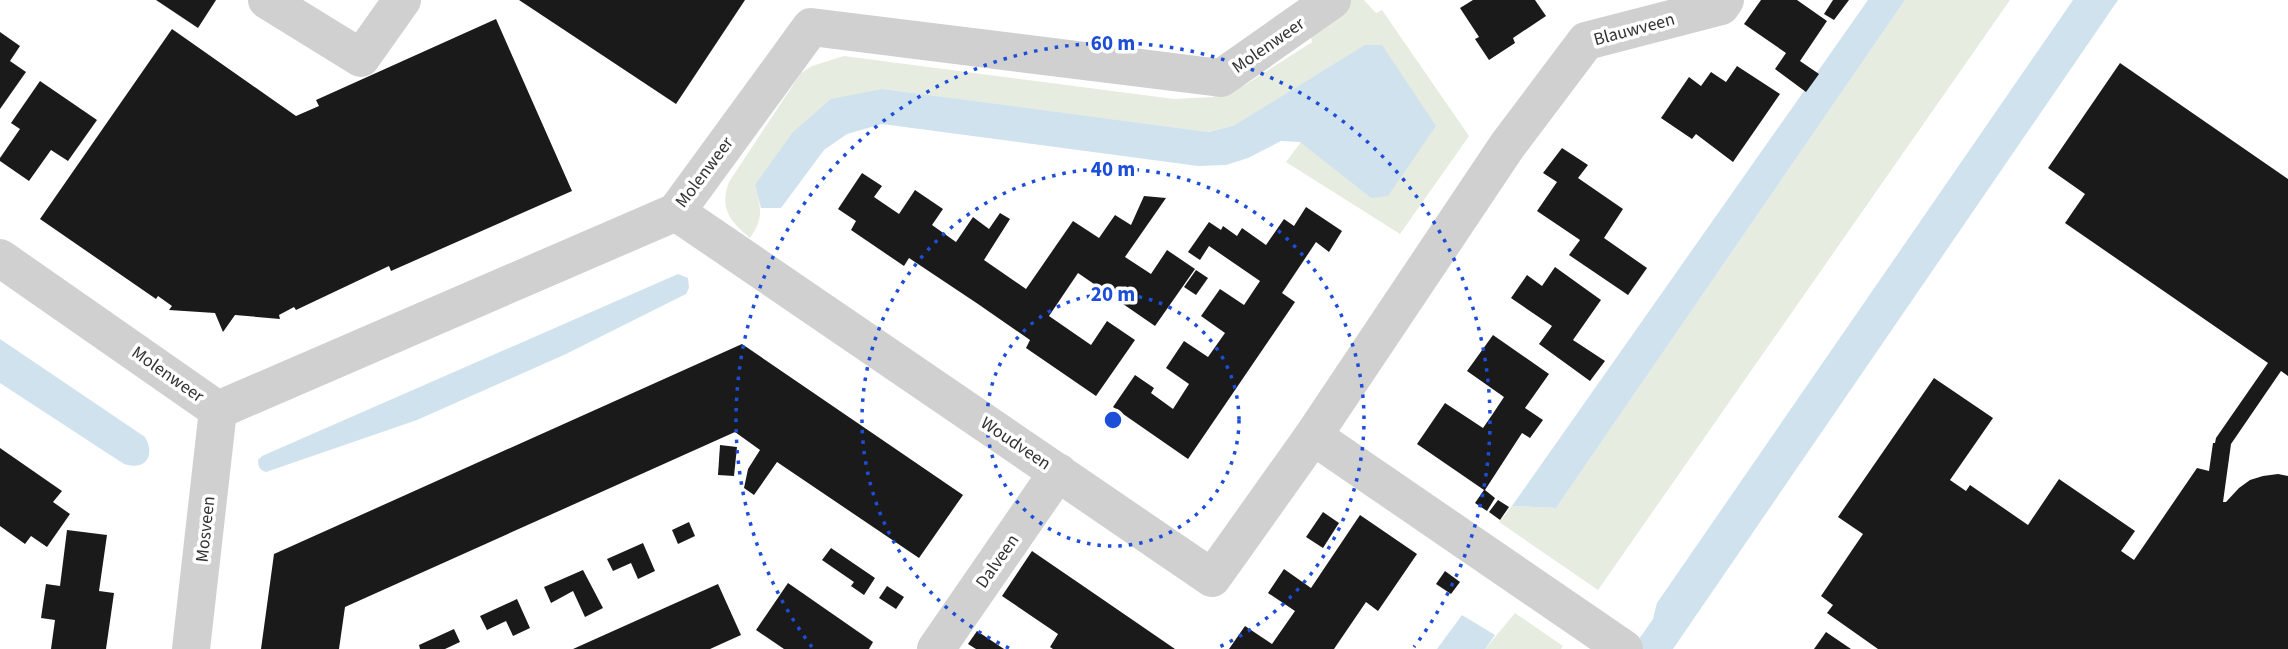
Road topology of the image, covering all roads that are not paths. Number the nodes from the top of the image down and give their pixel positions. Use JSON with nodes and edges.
{"nodes":[{"id":1,"x":267,"y":0,"type":"edge"},
{"id":2,"x":402,"y":0,"type":"edge"},
{"id":3,"x":1332,"y":0,"type":"edge"},
{"id":4,"x":1726,"y":0,"type":"edge"},
{"id":5,"x":1507,"y":146,"type":"joint"},
{"id":6,"x":676,"y":212,"type":"junction"},
{"id":7,"x":0,"y":258,"type":"edge"},
{"id":8,"x":219,"y":410,"type":"junction"},
{"id":9,"x":1313,"y":436,"type":"junction"},
{"id":10,"x":1058,"y":472,"type":"junction"},
{"id":11,"x":1605,"y":636,"type":"edge"},
{"id":12,"x":191,"y":649,"type":"edge"},
{"id":13,"x":936,"y":649,"type":"edge"}],
"edges":[{"from":1,"to":2,"type":"street"},
{"from":3,"to":6,"type":"street","name":"Molenweer"},
{"from":4,"to":5,"type":"street","name":"Blauwveen"},
{"from":5,"to":9,"type":"street","name":"Woudveen"},
{"from":6,"to":8,"type":"street","name":"Molenweer"},
{"from":6,"to":10,"type":"street","name":"Woudveen"},
{"from":7,"to":8,"type":"street","name":"Molenweer"},
{"from":8,"to":12,"type":"street","name":"Mosveen"},
{"from":9,"to":10,"type":"street","name":"Woudveen"},
{"from":9,"to":11,"type":"street"},
{"from":10,"to":13,"type":"street","name":"Dalveen"}]}
